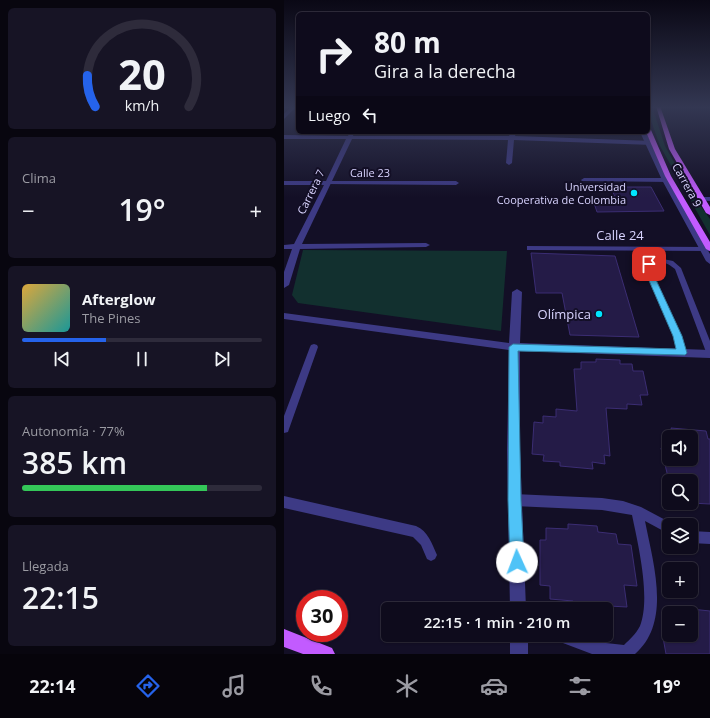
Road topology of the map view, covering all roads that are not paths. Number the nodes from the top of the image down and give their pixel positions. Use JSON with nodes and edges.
{"nodes":[{"id":1,"x":284,"y":137,"type":"edge"},
{"id":2,"x":300,"y":137,"type":"edge"},
{"id":3,"x":350,"y":137,"type":"edge"},
{"id":4,"x":462,"y":137,"type":"edge"},
{"id":5,"x":646,"y":137,"type":"edge"},
{"id":6,"x":649,"y":137,"type":"edge"},
{"id":7,"x":668,"y":137,"type":"edge"},
{"id":8,"x":511,"y":138,"type":"junction"},
{"id":9,"x":650,"y":143,"type":"junction"},
{"id":10,"x":509,"y":164,"type":"dead end"},
{"id":11,"x":584,"y":180,"type":"dead end"},
{"id":12,"x":668,"y":180,"type":"junction"},
{"id":13,"x":284,"y":183,"type":"edge"},
{"id":14,"x":327,"y":183,"type":"junction"},
{"id":15,"x":456,"y":183,"type":"dead end"},
{"id":16,"x":700,"y":199,"type":"junction"},
{"id":17,"x":710,"y":200,"type":"edge"},
{"id":18,"x":710,"y":213,"type":"edge"},
{"id":19,"x":426,"y":245,"type":"dead end"},
{"id":20,"x":284,"y":247,"type":"edge"},
{"id":21,"x":297,"y":247,"type":"junction"},
{"id":22,"x":530,"y":248,"type":"dead end"},
{"id":23,"x":708,"y":249,"type":"edge"},
{"id":24,"x":710,"y":261,"type":"edge"},
{"id":25,"x":284,"y":284,"type":"edge"},
{"id":26,"x":517,"y":292,"type":"dead end"},
{"id":27,"x":284,"y":316,"type":"edge"},
{"id":28,"x":314,"y":347,"type":"dead end"},
{"id":29,"x":513,"y":347,"type":"junction"},
{"id":30,"x":682,"y":353,"type":"junction"},
{"id":31,"x":710,"y":353,"type":"edge"},
{"id":32,"x":284,"y":429,"type":"edge"},
{"id":33,"x":514,"y":500,"type":"junction"},
{"id":34,"x":284,"y":502,"type":"edge"},
{"id":35,"x":637,"y":511,"type":"junction"},
{"id":36,"x":662,"y":524,"type":"edge"},
{"id":37,"x":698,"y":537,"type":"edge"},
{"id":38,"x":710,"y":538,"type":"edge"},
{"id":39,"x":431,"y":556,"type":"dead end"},
{"id":40,"x":518,"y":602,"type":"edge"},
{"id":41,"x":284,"y":638,"type":"edge"},
{"id":42,"x":519,"y":642,"type":"edge"},
{"id":43,"x":579,"y":642,"type":"edge"},
{"id":44,"x":326,"y":654,"type":"edge"},
{"id":45,"x":519,"y":654,"type":"edge"}],
"edges":[{"from":1,"to":2,"type":"street"},
{"from":3,"to":14,"type":"street","name":"Carrera 7"},
{"from":4,"to":8,"type":"street"},
{"from":5,"to":9,"type":"street"},
{"from":6,"to":9,"type":"main road"},
{"from":7,"to":16,"type":"main road","name":"Carrera 9"},
{"from":8,"to":9,"type":"street"},
{"from":8,"to":10,"type":"street"},
{"from":9,"to":12,"type":"street"},
{"from":11,"to":12,"type":"street"},
{"from":12,"to":23,"type":"street"},
{"from":13,"to":14,"type":"street","name":"Calle 23"},
{"from":14,"to":15,"type":"lane","name":"Calle 23"},
{"from":14,"to":21,"type":"street","name":"Carrera 7"},
{"from":16,"to":17,"type":"street"},
{"from":16,"to":18,"type":"main road","name":"Carrera 9"},
{"from":19,"to":21,"type":"street"},
{"from":20,"to":21,"type":"street"},
{"from":21,"to":25,"type":"street","name":"Carrera 7"},
{"from":22,"to":23,"type":"street","name":"Calle 24"},
{"from":23,"to":24,"type":"street"},
{"from":26,"to":29,"type":"street"},
{"from":27,"to":29,"type":"street"},
{"from":28,"to":32,"type":"lane"},
{"from":29,"to":30,"type":"street"},
{"from":29,"to":33,"type":"street"},
{"from":30,"to":31,"type":"street"},
{"from":30,"to":31,"type":"lane"},
{"from":33,"to":35,"type":"lane"},
{"from":33,"to":40,"type":"street"},
{"from":34,"to":39,"type":"lane"},
{"from":35,"to":36,"type":"lane"},
{"from":35,"to":43,"type":"lane"},
{"from":37,"to":38,"type":"lane"},
{"from":41,"to":44,"type":"main road"},
{"from":42,"to":45,"type":"street"}]}
